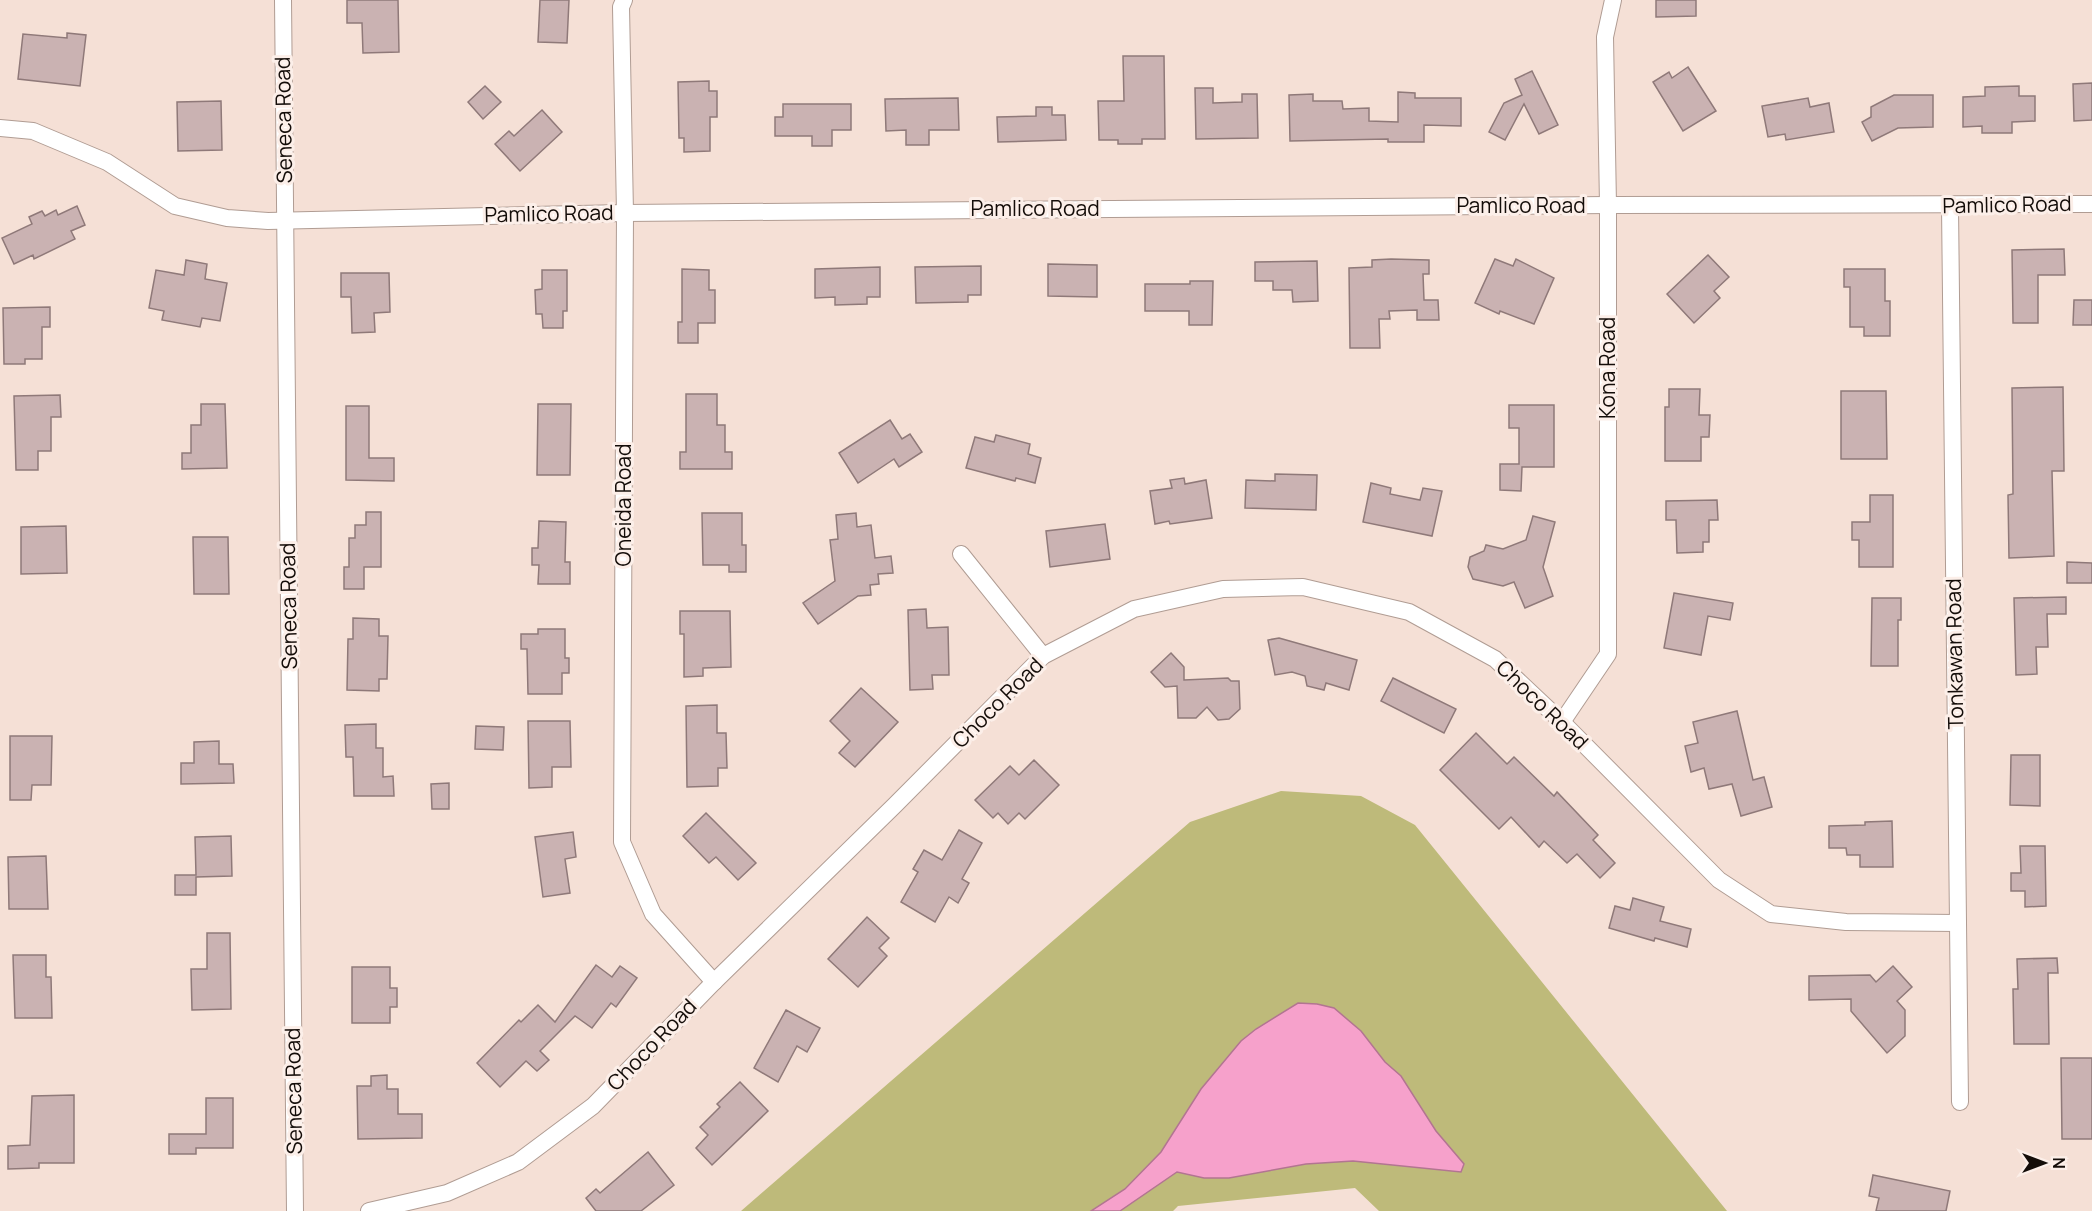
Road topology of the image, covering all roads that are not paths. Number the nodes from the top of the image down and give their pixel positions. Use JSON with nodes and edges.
{"nodes":[{"id":1,"x":283,"y":0,"type":"edge"},
{"id":2,"x":624,"y":0,"type":"edge"},
{"id":3,"x":1613,"y":0,"type":"edge"},
{"id":4,"x":0,"y":128,"type":"edge"},
{"id":5,"x":2092,"y":204,"type":"edge"},
{"id":6,"x":1608,"y":205,"type":"junction"},
{"id":7,"x":1950,"y":206,"type":"junction"},
{"id":8,"x":625,"y":213,"type":"junction"},
{"id":9,"x":285,"y":220,"type":"junction"},
{"id":10,"x":961,"y":554,"type":"dead end"},
{"id":11,"x":1043,"y":656,"type":"junction"},
{"id":12,"x":1562,"y":722,"type":"junction"},
{"id":13,"x":1958,"y":923,"type":"junction"},
{"id":14,"x":714,"y":982,"type":"junction"},
{"id":15,"x":1960,"y":1102,"type":"dead end"},
{"id":16,"x":295,"y":1211,"type":"edge"},
{"id":17,"x":369,"y":1211,"type":"edge"}],
"edges":[{"from":1,"to":9,"type":"street","name":"Seneca Road"},
{"from":2,"to":8,"type":"street","name":"Oneida Road"},
{"from":3,"to":6,"type":"street","name":"Kona Road"},
{"from":4,"to":9,"type":"street","name":"Pamlico Road"},
{"from":5,"to":7,"type":"street","name":"Pamlico Road"},
{"from":6,"to":7,"type":"street","name":"Pamlico Road"},
{"from":6,"to":8,"type":"street","name":"Pamlico Road"},
{"from":6,"to":12,"type":"street","name":"Kona Road"},
{"from":7,"to":13,"type":"street","name":"Tonkawan Road"},
{"from":8,"to":9,"type":"street","name":"Pamlico Road"},
{"from":8,"to":14,"type":"street","name":"Oneida Road"},
{"from":9,"to":16,"type":"street","name":"Seneca Road"},
{"from":10,"to":11,"type":"street"},
{"from":11,"to":12,"type":"street","name":"Choco Road"},
{"from":11,"to":14,"type":"street","name":"Choco Road"},
{"from":12,"to":13,"type":"street","name":"Choco Road"},
{"from":13,"to":15,"type":"street","name":"Tonkawan Road"},
{"from":14,"to":17,"type":"street","name":"Choco Road"}]}
